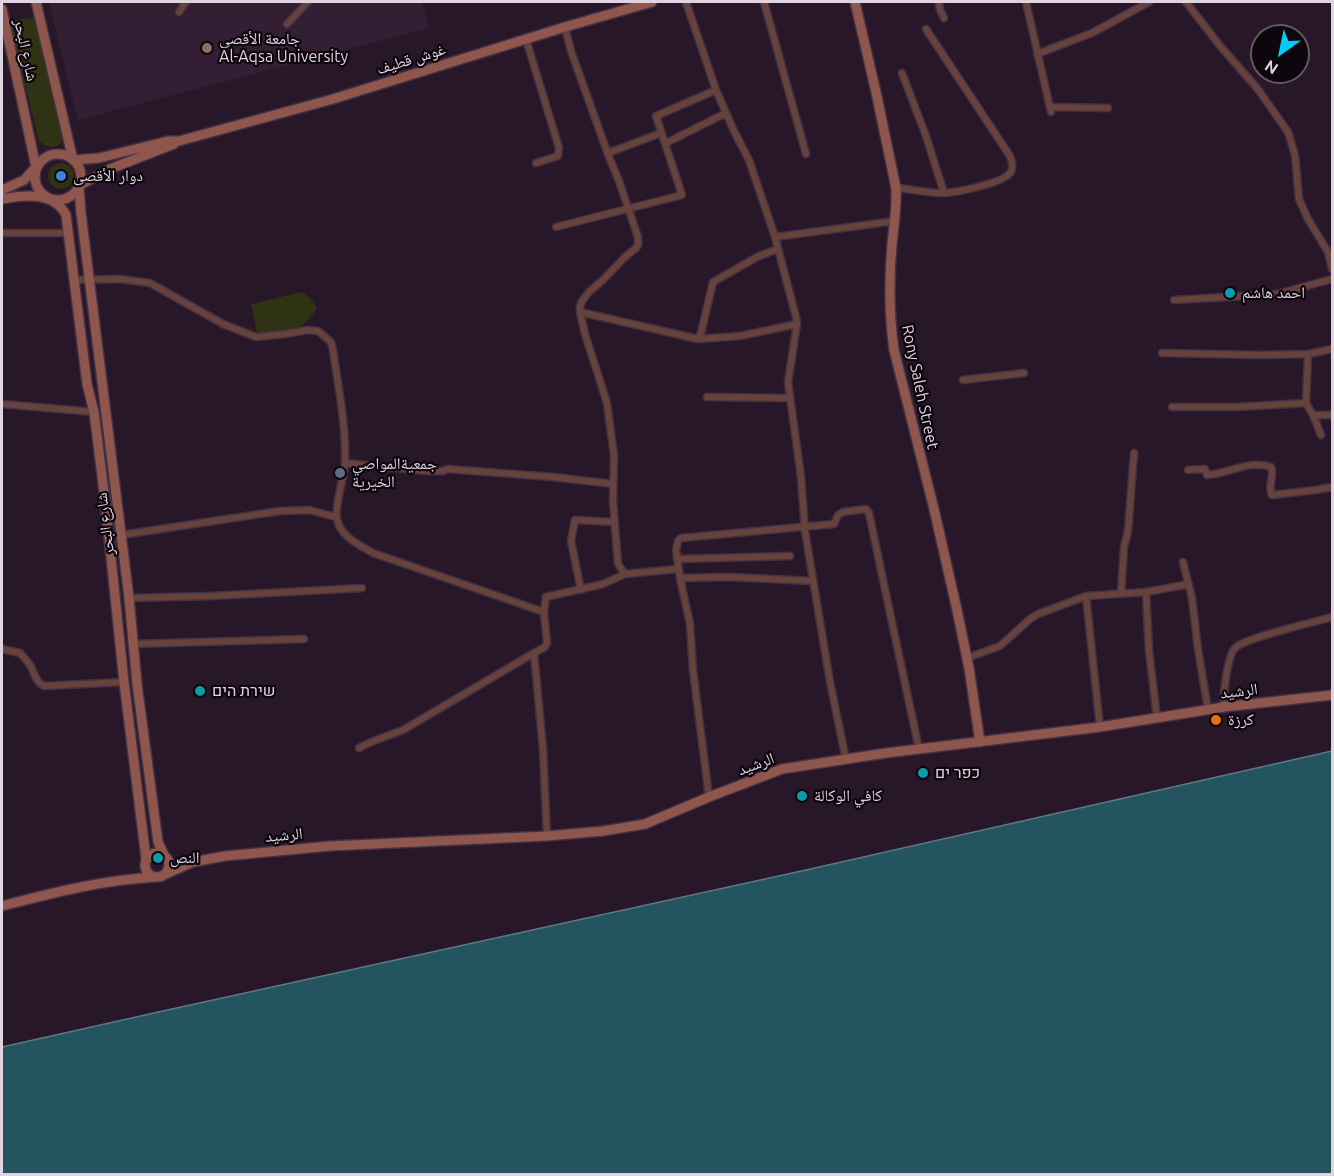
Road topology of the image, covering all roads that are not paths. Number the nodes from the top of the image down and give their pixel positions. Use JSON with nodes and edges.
{"nodes":[{"id":1,"x":36,"y":2,"type":"edge"},
{"id":2,"x":186,"y":2,"type":"edge"},
{"id":3,"x":308,"y":2,"type":"edge"},
{"id":4,"x":652,"y":2,"type":"edge"},
{"id":5,"x":686,"y":2,"type":"edge"},
{"id":6,"x":764,"y":2,"type":"edge"},
{"id":7,"x":855,"y":2,"type":"edge"},
{"id":8,"x":939,"y":2,"type":"edge"},
{"id":9,"x":1026,"y":2,"type":"edge"},
{"id":10,"x":1149,"y":2,"type":"edge"},
{"id":11,"x":1186,"y":2,"type":"edge"},
{"id":12,"x":2,"y":9,"type":"edge"},
{"id":13,"x":179,"y":12,"type":"dead end"},
{"id":14,"x":944,"y":18,"type":"dead end"},
{"id":15,"x":287,"y":24,"type":"dead end"},
{"id":16,"x":565,"y":27,"type":"junction"},
{"id":17,"x":926,"y":29,"type":"dead end"},
{"id":18,"x":526,"y":39,"type":"junction"},
{"id":19,"x":1037,"y":54,"type":"junction"},
{"id":20,"x":902,"y":73,"type":"dead end"},
{"id":21,"x":716,"y":90,"type":"junction"},
{"id":22,"x":1108,"y":108,"type":"dead end"},
{"id":23,"x":726,"y":113,"type":"junction"},
{"id":24,"x":662,"y":134,"type":"junction"},
{"id":25,"x":178,"y":141,"type":"junction"},
{"id":26,"x":666,"y":143,"type":"junction"},
{"id":27,"x":608,"y":153,"type":"junction"},
{"id":28,"x":806,"y":154,"type":"dead end"},
{"id":29,"x":74,"y":160,"type":"junction"},
{"id":30,"x":536,"y":164,"type":"dead end"},
{"id":31,"x":36,"y":167,"type":"junction"},
{"id":32,"x":80,"y":186,"type":"junction"},
{"id":33,"x":896,"y":188,"type":"junction"},
{"id":34,"x":2,"y":190,"type":"edge"},
{"id":35,"x":944,"y":193,"type":"junction"},
{"id":36,"x":2,"y":199,"type":"edge"},
{"id":37,"x":49,"y":199,"type":"junction"},
{"id":38,"x":628,"y":209,"type":"junction"},
{"id":39,"x":895,"y":221,"type":"junction"},
{"id":40,"x":556,"y":227,"type":"dead end"},
{"id":41,"x":2,"y":233,"type":"edge"},
{"id":42,"x":69,"y":233,"type":"junction"},
{"id":43,"x":775,"y":237,"type":"junction"},
{"id":44,"x":778,"y":249,"type":"junction"},
{"id":45,"x":1332,"y":269,"type":"edge"},
{"id":46,"x":1332,"y":279,"type":"edge"},
{"id":47,"x":75,"y":280,"type":"junction"},
{"id":48,"x":89,"y":280,"type":"junction"},
{"id":49,"x":1174,"y":300,"type":"dead end"},
{"id":50,"x":580,"y":312,"type":"junction"},
{"id":51,"x":797,"y":324,"type":"junction"},
{"id":52,"x":698,"y":339,"type":"junction"},
{"id":53,"x":1332,"y":350,"type":"edge"},
{"id":54,"x":1162,"y":352,"type":"dead end"},
{"id":55,"x":1308,"y":354,"type":"junction"},
{"id":56,"x":1024,"y":373,"type":"dead end"},
{"id":57,"x":963,"y":380,"type":"dead end"},
{"id":58,"x":706,"y":397,"type":"dead end"},
{"id":59,"x":790,"y":398,"type":"junction"},
{"id":60,"x":1306,"y":403,"type":"junction"},
{"id":61,"x":2,"y":404,"type":"edge"},
{"id":62,"x":1172,"y":408,"type":"dead end"},
{"id":63,"x":93,"y":412,"type":"junction"},
{"id":64,"x":1313,"y":415,"type":"junction"},
{"id":65,"x":1332,"y":415,"type":"edge"},
{"id":66,"x":1321,"y":435,"type":"dead end"},
{"id":67,"x":1134,"y":453,"type":"dead end"},
{"id":68,"x":345,"y":463,"type":"junction"},
{"id":69,"x":1188,"y":470,"type":"dead end"},
{"id":70,"x":613,"y":484,"type":"junction"},
{"id":71,"x":1332,"y":487,"type":"edge"},
{"id":72,"x":336,"y":517,"type":"junction"},
{"id":73,"x":614,"y":522,"type":"junction"},
{"id":74,"x":805,"y":526,"type":"junction"},
{"id":75,"x":121,"y":535,"type":"junction"},
{"id":76,"x":790,"y":556,"type":"dead end"},
{"id":77,"x":677,"y":559,"type":"junction"},
{"id":78,"x":1183,"y":562,"type":"dead end"},
{"id":79,"x":678,"y":569,"type":"junction"},
{"id":80,"x":625,"y":574,"type":"junction"},
{"id":81,"x":680,"y":578,"type":"junction"},
{"id":82,"x":812,"y":581,"type":"junction"},
{"id":83,"x":1189,"y":584,"type":"junction"},
{"id":84,"x":362,"y":588,"type":"dead end"},
{"id":85,"x":581,"y":590,"type":"junction"},
{"id":86,"x":1146,"y":592,"type":"junction"},
{"id":87,"x":1121,"y":593,"type":"junction"},
{"id":88,"x":1086,"y":596,"type":"junction"},
{"id":89,"x":129,"y":598,"type":"junction"},
{"id":90,"x":544,"y":612,"type":"junction"},
{"id":91,"x":1332,"y":617,"type":"edge"},
{"id":92,"x":304,"y":639,"type":"dead end"},
{"id":93,"x":133,"y":644,"type":"junction"},
{"id":94,"x":2,"y":649,"type":"edge"},
{"id":95,"x":534,"y":653,"type":"junction"},
{"id":96,"x":967,"y":658,"type":"junction"},
{"id":97,"x":124,"y":682,"type":"junction"},
{"id":98,"x":1332,"y":695,"type":"edge"},
{"id":99,"x":1224,"y":707,"type":"junction"},
{"id":100,"x":1208,"y":710,"type":"junction"},
{"id":101,"x":1156,"y":718,"type":"junction"},
{"id":102,"x":1100,"y":727,"type":"junction"},
{"id":103,"x":980,"y":742,"type":"junction"},
{"id":104,"x":359,"y":748,"type":"dead end"},
{"id":105,"x":919,"y":749,"type":"junction"},
{"id":106,"x":846,"y":760,"type":"junction"},
{"id":107,"x":709,"y":797,"type":"junction"},
{"id":108,"x":547,"y":836,"type":"junction"},
{"id":109,"x":166,"y":857,"type":"junction"},
{"id":110,"x":145,"y":860,"type":"junction"},
{"id":111,"x":193,"y":862,"type":"junction"},
{"id":112,"x":166,"y":874,"type":"junction"},
{"id":113,"x":154,"y":877,"type":"junction"},
{"id":114,"x":129,"y":879,"type":"junction"},
{"id":115,"x":2,"y":906,"type":"edge"}],
"edges":[{"from":1,"to":29,"type":"main road","name":"شارع البحر"},
{"from":2,"to":13,"type":"street"},
{"from":3,"to":15,"type":"street"},
{"from":4,"to":16,"type":"main road","name":"غوش قطيف"},
{"from":5,"to":21,"type":"street"},
{"from":6,"to":28,"type":"street"},
{"from":7,"to":33,"type":"main road","name":"Rony Saleh Street"},
{"from":8,"to":14,"type":"street"},
{"from":9,"to":19,"type":"street"},
{"from":10,"to":19,"type":"street"},
{"from":11,"to":45,"type":"street"},
{"from":12,"to":31,"type":"main road","name":"شارع البحر"},
{"from":16,"to":18,"type":"main road","name":"غوش قطيف"},
{"from":16,"to":27,"type":"street"},
{"from":17,"to":35,"type":"street"},
{"from":18,"to":25,"type":"main road","name":"غوش قطيف"},
{"from":18,"to":30,"type":"street"},
{"from":19,"to":22,"type":"street"},
{"from":20,"to":35,"type":"street"},
{"from":21,"to":23,"type":"street"},
{"from":21,"to":24,"type":"street"},
{"from":23,"to":26,"type":"street"},
{"from":23,"to":43,"type":"street"},
{"from":24,"to":26,"type":"street"},
{"from":24,"to":27,"type":"street"},
{"from":25,"to":29,"type":"main road","name":"غوش قطيف"},
{"from":25,"to":32,"type":"main road","name":"غوش قطيف"},
{"from":26,"to":38,"type":"street"},
{"from":27,"to":38,"type":"street"},
{"from":29,"to":31,"type":"main road"},
{"from":29,"to":32,"type":"main road"},
{"from":31,"to":34,"type":"main road"},
{"from":31,"to":37,"type":"main road"},
{"from":32,"to":37,"type":"main road"},
{"from":32,"to":48,"type":"main road","name":"شارع البحر"},
{"from":33,"to":35,"type":"street"},
{"from":33,"to":39,"type":"main road","name":"Rony Saleh Street"},
{"from":36,"to":37,"type":"main road"},
{"from":37,"to":42,"type":"main road","name":"شارع البحر"},
{"from":38,"to":40,"type":"street"},
{"from":38,"to":50,"type":"street"},
{"from":39,"to":43,"type":"street"},
{"from":39,"to":96,"type":"main road","name":"Rony Saleh Street"},
{"from":41,"to":42,"type":"street"},
{"from":42,"to":47,"type":"main road","name":"شارع البحر"},
{"from":43,"to":44,"type":"street"},
{"from":44,"to":51,"type":"street"},
{"from":44,"to":52,"type":"street"},
{"from":46,"to":49,"type":"street"},
{"from":47,"to":48,"type":"street"},
{"from":47,"to":63,"type":"main road","name":"شارع البحر"},
{"from":48,"to":68,"type":"street"},
{"from":48,"to":75,"type":"main road","name":"شارع البحر"},
{"from":50,"to":52,"type":"street"},
{"from":50,"to":70,"type":"street"},
{"from":51,"to":52,"type":"street"},
{"from":51,"to":59,"type":"street"},
{"from":53,"to":55,"type":"street"},
{"from":54,"to":55,"type":"street"},
{"from":55,"to":60,"type":"street"},
{"from":56,"to":57,"type":"street"},
{"from":58,"to":59,"type":"street"},
{"from":59,"to":74,"type":"street"},
{"from":60,"to":62,"type":"street"},
{"from":60,"to":64,"type":"street"},
{"from":61,"to":63,"type":"street"},
{"from":63,"to":97,"type":"main road","name":"شارع البحر"},
{"from":64,"to":65,"type":"street"},
{"from":64,"to":66,"type":"street"},
{"from":67,"to":87,"type":"street"},
{"from":68,"to":70,"type":"street"},
{"from":68,"to":72,"type":"street"},
{"from":69,"to":71,"type":"street"},
{"from":70,"to":73,"type":"street"},
{"from":72,"to":75,"type":"street"},
{"from":72,"to":90,"type":"street"},
{"from":73,"to":80,"type":"street"},
{"from":73,"to":85,"type":"street"},
{"from":74,"to":77,"type":"street"},
{"from":74,"to":82,"type":"street"},
{"from":74,"to":105,"type":"street"},
{"from":75,"to":89,"type":"main road","name":"شارع البحر"},
{"from":76,"to":77,"type":"street"},
{"from":77,"to":79,"type":"street"},
{"from":78,"to":83,"type":"street"},
{"from":79,"to":80,"type":"street"},
{"from":79,"to":81,"type":"street"},
{"from":80,"to":85,"type":"street"},
{"from":81,"to":82,"type":"street"},
{"from":81,"to":107,"type":"street"},
{"from":82,"to":106,"type":"street"},
{"from":83,"to":86,"type":"street"},
{"from":83,"to":100,"type":"street"},
{"from":84,"to":89,"type":"street"},
{"from":85,"to":90,"type":"street"},
{"from":86,"to":87,"type":"street"},
{"from":86,"to":101,"type":"street"},
{"from":87,"to":88,"type":"street"},
{"from":88,"to":96,"type":"street"},
{"from":88,"to":102,"type":"street"},
{"from":89,"to":93,"type":"main road","name":"شارع البحر"},
{"from":90,"to":95,"type":"street"},
{"from":91,"to":99,"type":"street"},
{"from":92,"to":93,"type":"street"},
{"from":93,"to":109,"type":"main road","name":"شارع البحر"},
{"from":94,"to":97,"type":"street"},
{"from":95,"to":104,"type":"street"},
{"from":95,"to":108,"type":"street"},
{"from":96,"to":103,"type":"main road","name":"Rony Saleh Street"},
{"from":97,"to":110,"type":"main road","name":"شارع البحر"},
{"from":98,"to":99,"type":"main road","name":"الرشيد"},
{"from":99,"to":100,"type":"main road","name":"الرشيد"},
{"from":100,"to":101,"type":"main road","name":"الرشيد"},
{"from":101,"to":102,"type":"main road","name":"الرشيد"},
{"from":102,"to":103,"type":"main road","name":"الرشيد"},
{"from":103,"to":105,"type":"main road","name":"الرشيد"},
{"from":105,"to":106,"type":"main road","name":"الرشيد"},
{"from":106,"to":107,"type":"main road","name":"الرشيد"},
{"from":107,"to":108,"type":"main road","name":"الرشيد"},
{"from":108,"to":111,"type":"main road","name":"الرشيد"},
{"from":109,"to":110,"type":"main road"},
{"from":109,"to":111,"type":"main road","name":"الرشيد"},
{"from":109,"to":112,"type":"main road"},
{"from":110,"to":113,"type":"main road"},
{"from":110,"to":114,"type":"main road"},
{"from":111,"to":112,"type":"main road","name":"الرشيد"},
{"from":112,"to":113,"type":"main road"},
{"from":113,"to":114,"type":"main road"},
{"from":114,"to":115,"type":"main road"}]}
